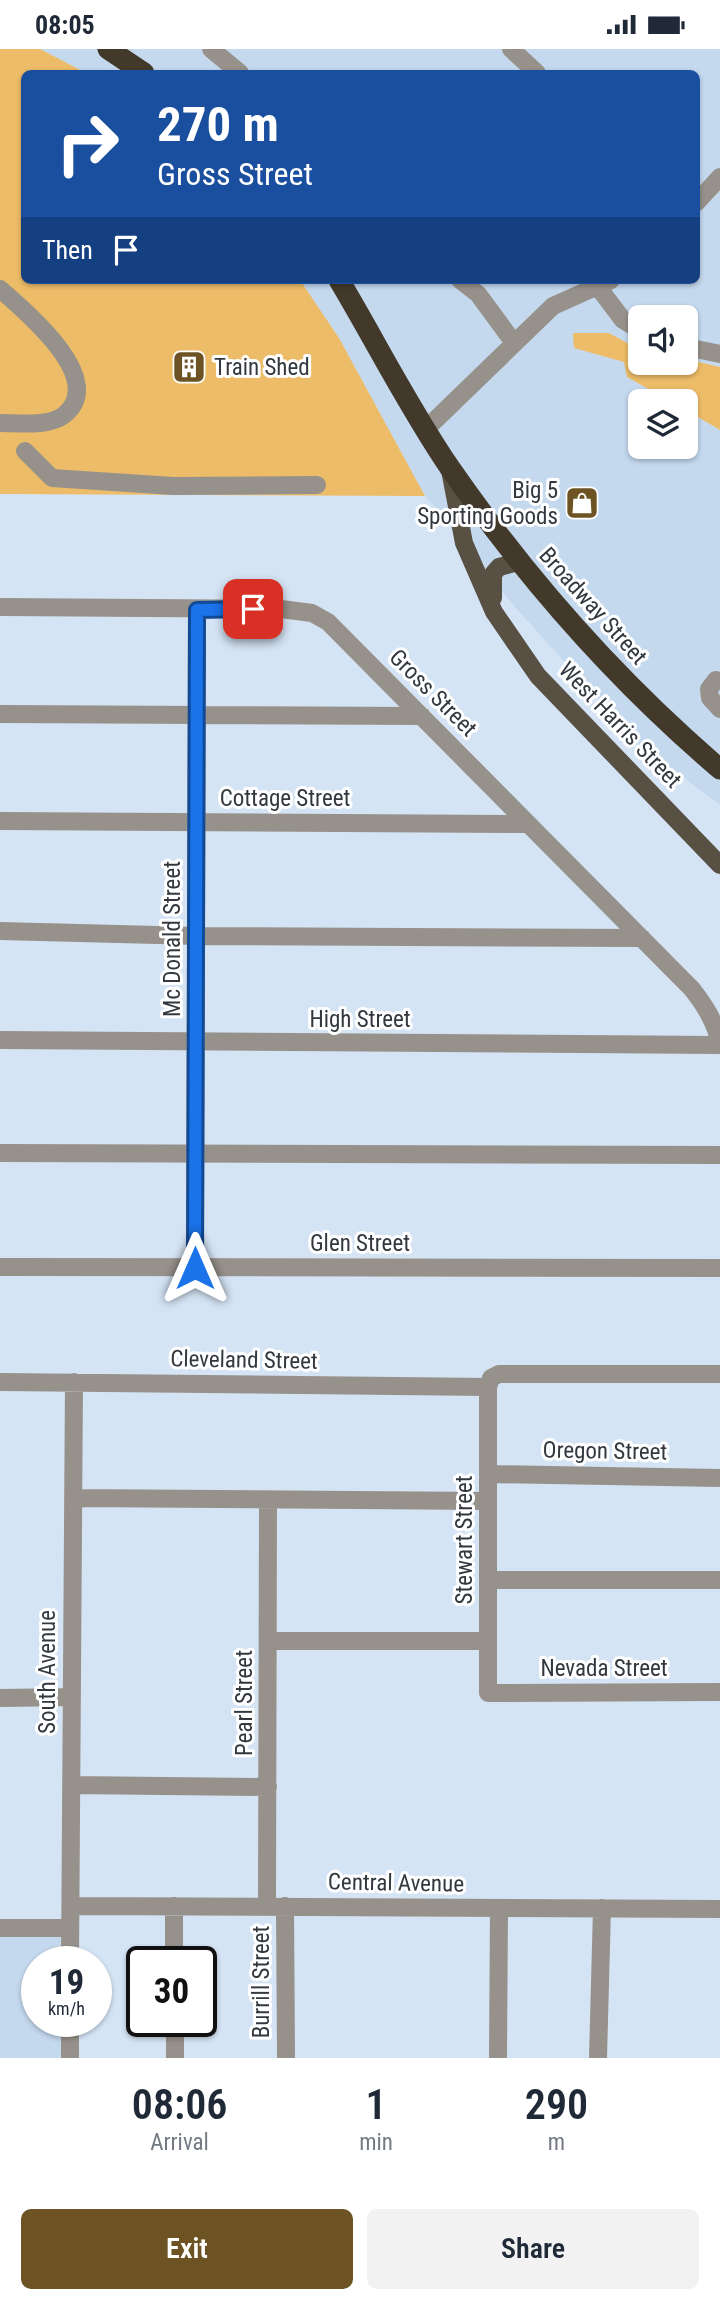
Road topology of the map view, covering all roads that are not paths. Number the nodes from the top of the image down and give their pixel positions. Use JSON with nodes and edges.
{"nodes":[{"id":1,"x":108,"y":49,"type":"edge"},
{"id":2,"x":211,"y":49,"type":"edge"},
{"id":3,"x":511,"y":49,"type":"edge"},
{"id":4,"x":140,"y":70,"type":"edge"},
{"id":5,"x":236,"y":70,"type":"edge"},
{"id":6,"x":534,"y":70,"type":"edge"},
{"id":7,"x":720,"y":177,"type":"edge"},
{"id":8,"x":700,"y":199,"type":"edge"},
{"id":9,"x":341,"y":284,"type":"edge"},
{"id":10,"x":465,"y":284,"type":"edge"},
{"id":11,"x":603,"y":284,"type":"edge"},
{"id":12,"x":605,"y":284,"type":"edge"},
{"id":13,"x":0,"y":289,"type":"edge"},
{"id":14,"x":628,"y":323,"type":"edge"},
{"id":15,"x":514,"y":343,"type":"junction"},
{"id":16,"x":698,"y":349,"type":"edge"},
{"id":17,"x":720,"y":354,"type":"edge"},
{"id":18,"x":0,"y":423,"type":"edge"},
{"id":19,"x":426,"y":429,"type":"junction"},
{"id":20,"x":25,"y":451,"type":"dead end"},
{"id":21,"x":449,"y":467,"type":"junction"},
{"id":22,"x":317,"y":485,"type":"dead end"},
{"id":23,"x":518,"y":562,"type":"junction"},
{"id":24,"x":0,"y":607,"type":"edge"},
{"id":25,"x":197,"y":610,"type":"junction"},
{"id":26,"x":494,"y":611,"type":"junction"},
{"id":27,"x":716,"y":680,"type":"dead end"},
{"id":28,"x":720,"y":709,"type":"edge"},
{"id":29,"x":0,"y":714,"type":"edge"},
{"id":30,"x":197,"y":714,"type":"junction"},
{"id":31,"x":422,"y":716,"type":"junction"},
{"id":32,"x":720,"y":769,"type":"edge"},
{"id":33,"x":0,"y":821,"type":"edge"},
{"id":34,"x":197,"y":822,"type":"junction"},
{"id":35,"x":528,"y":824,"type":"junction"},
{"id":36,"x":720,"y":865,"type":"edge"},
{"id":37,"x":0,"y":931,"type":"edge"},
{"id":38,"x":197,"y":936,"type":"junction"},
{"id":39,"x":642,"y":938,"type":"junction"},
{"id":40,"x":0,"y":1040,"type":"edge"},
{"id":41,"x":195,"y":1042,"type":"junction"},
{"id":42,"x":720,"y":1044,"type":"edge"},
{"id":43,"x":0,"y":1153,"type":"edge"},
{"id":44,"x":196,"y":1154,"type":"junction"},
{"id":45,"x":720,"y":1155,"type":"edge"},
{"id":46,"x":0,"y":1267,"type":"edge"},
{"id":47,"x":195,"y":1268,"type":"junction"},
{"id":48,"x":720,"y":1268,"type":"edge"},
{"id":49,"x":720,"y":1374,"type":"edge"},
{"id":50,"x":0,"y":1382,"type":"edge"},
{"id":51,"x":74,"y":1382,"type":"junction"},
{"id":52,"x":488,"y":1387,"type":"junction"},
{"id":53,"x":488,"y":1474,"type":"junction"},
{"id":54,"x":720,"y":1479,"type":"edge"},
{"id":55,"x":73,"y":1498,"type":"junction"},
{"id":56,"x":268,"y":1500,"type":"junction"},
{"id":57,"x":488,"y":1501,"type":"junction"},
{"id":58,"x":488,"y":1580,"type":"junction"},
{"id":59,"x":720,"y":1580,"type":"edge"},
{"id":60,"x":269,"y":1641,"type":"junction"},
{"id":61,"x":488,"y":1641,"type":"junction"},
{"id":62,"x":720,"y":1692,"type":"edge"},
{"id":63,"x":488,"y":1693,"type":"joint"},
{"id":64,"x":0,"y":1697,"type":"edge"},
{"id":65,"x":72,"y":1697,"type":"junction"},
{"id":66,"x":71,"y":1785,"type":"junction"},
{"id":67,"x":268,"y":1787,"type":"junction"},
{"id":68,"x":71,"y":1906,"type":"junction"},
{"id":69,"x":174,"y":1906,"type":"junction"},
{"id":70,"x":276,"y":1906,"type":"junction"},
{"id":71,"x":499,"y":1908,"type":"junction"},
{"id":72,"x":602,"y":1908,"type":"junction"},
{"id":73,"x":720,"y":1909,"type":"edge"},
{"id":74,"x":0,"y":1928,"type":"edge"},
{"id":75,"x":70,"y":1928,"type":"junction"},
{"id":76,"x":70,"y":1946,"type":"edge"},
{"id":77,"x":174,"y":1946,"type":"edge"},
{"id":78,"x":70,"y":2037,"type":"edge"},
{"id":79,"x":175,"y":2037,"type":"edge"},
{"id":80,"x":70,"y":2058,"type":"edge"},
{"id":81,"x":175,"y":2058,"type":"edge"},
{"id":82,"x":286,"y":2058,"type":"edge"},
{"id":83,"x":498,"y":2058,"type":"edge"},
{"id":84,"x":598,"y":2058,"type":"edge"}],
"edges":[{"from":1,"to":4,"type":"highway"},
{"from":2,"to":5,"type":"street"},
{"from":3,"to":6,"type":"street"},
{"from":7,"to":8,"type":"street"},
{"from":9,"to":19,"type":"highway","name":"Broadway Street"},
{"from":10,"to":15,"type":"street"},
{"from":11,"to":15,"type":"street"},
{"from":12,"to":14,"type":"street"},
{"from":13,"to":18,"type":"street"},
{"from":15,"to":19,"type":"street"},
{"from":16,"to":17,"type":"street"},
{"from":19,"to":21,"type":"highway","name":"Broadway Street"},
{"from":20,"to":22,"type":"street"},
{"from":21,"to":23,"type":"highway","name":"Broadway Street"},
{"from":21,"to":26,"type":"main road","name":"West Harris Street"},
{"from":23,"to":26,"type":"main road"},
{"from":23,"to":32,"type":"highway","name":"Broadway Street"},
{"from":24,"to":25,"type":"street","name":"Gross Street"},
{"from":25,"to":30,"type":"street","name":"Mc Donald Street"},
{"from":25,"to":31,"type":"street","name":"Gross Street"},
{"from":26,"to":36,"type":"main road","name":"West Harris Street"},
{"from":27,"to":28,"type":"street"},
{"from":29,"to":30,"type":"street"},
{"from":30,"to":31,"type":"street"},
{"from":30,"to":34,"type":"street","name":"Mc Donald Street"},
{"from":31,"to":35,"type":"street","name":"Gross Street"},
{"from":33,"to":34,"type":"street","name":"Cottage Street"},
{"from":34,"to":35,"type":"street","name":"Cottage Street"},
{"from":34,"to":38,"type":"street","name":"Mc Donald Street"},
{"from":35,"to":39,"type":"street","name":"Gross Street"},
{"from":37,"to":38,"type":"street"},
{"from":38,"to":39,"type":"street"},
{"from":38,"to":41,"type":"street","name":"Mc Donald Street"},
{"from":39,"to":42,"type":"street","name":"Gross Street"},
{"from":40,"to":41,"type":"street","name":"High Street"},
{"from":41,"to":42,"type":"street","name":"High Street"},
{"from":41,"to":44,"type":"street","name":"Mc Donald Street"},
{"from":43,"to":44,"type":"street"},
{"from":44,"to":45,"type":"street"},
{"from":44,"to":47,"type":"street","name":"Mc Donald Street"},
{"from":46,"to":47,"type":"street","name":"Glen Street"},
{"from":47,"to":48,"type":"street","name":"Glen Street"},
{"from":49,"to":52,"type":"street"},
{"from":50,"to":51,"type":"street","name":"Cleveland Street"},
{"from":51,"to":52,"type":"street","name":"Cleveland Street"},
{"from":51,"to":55,"type":"street","name":"South Avenue"},
{"from":52,"to":53,"type":"street","name":"Stewart Street"},
{"from":53,"to":54,"type":"street","name":"Oregon Street"},
{"from":53,"to":57,"type":"street","name":"Stewart Street"},
{"from":55,"to":56,"type":"street"},
{"from":55,"to":65,"type":"street","name":"South Avenue"},
{"from":56,"to":57,"type":"street"},
{"from":56,"to":60,"type":"street","name":"Pearl Street"},
{"from":57,"to":58,"type":"street","name":"Stewart Street"},
{"from":58,"to":59,"type":"street"},
{"from":58,"to":61,"type":"street","name":"Stewart Street"},
{"from":60,"to":61,"type":"street"},
{"from":60,"to":67,"type":"street","name":"Pearl Street"},
{"from":61,"to":63,"type":"street","name":"Stewart Street"},
{"from":62,"to":63,"type":"street","name":"Nevada Street"},
{"from":64,"to":65,"type":"street"},
{"from":65,"to":66,"type":"street","name":"South Avenue"},
{"from":66,"to":67,"type":"street"},
{"from":66,"to":68,"type":"street","name":"South Avenue"},
{"from":67,"to":70,"type":"street","name":"Pearl Street"},
{"from":68,"to":69,"type":"street","name":"Central Avenue"},
{"from":68,"to":75,"type":"street","name":"South Avenue"},
{"from":69,"to":70,"type":"street","name":"Central Avenue"},
{"from":69,"to":77,"type":"street"},
{"from":70,"to":71,"type":"street","name":"Central Avenue"},
{"from":70,"to":82,"type":"street","name":"Burrill Street"},
{"from":71,"to":72,"type":"street","name":"Central Avenue"},
{"from":71,"to":83,"type":"street"},
{"from":72,"to":73,"type":"street","name":"Central Avenue"},
{"from":72,"to":84,"type":"street"},
{"from":74,"to":75,"type":"street"},
{"from":75,"to":76,"type":"street","name":"South Avenue"},
{"from":78,"to":80,"type":"street"},
{"from":79,"to":81,"type":"street"}]}
